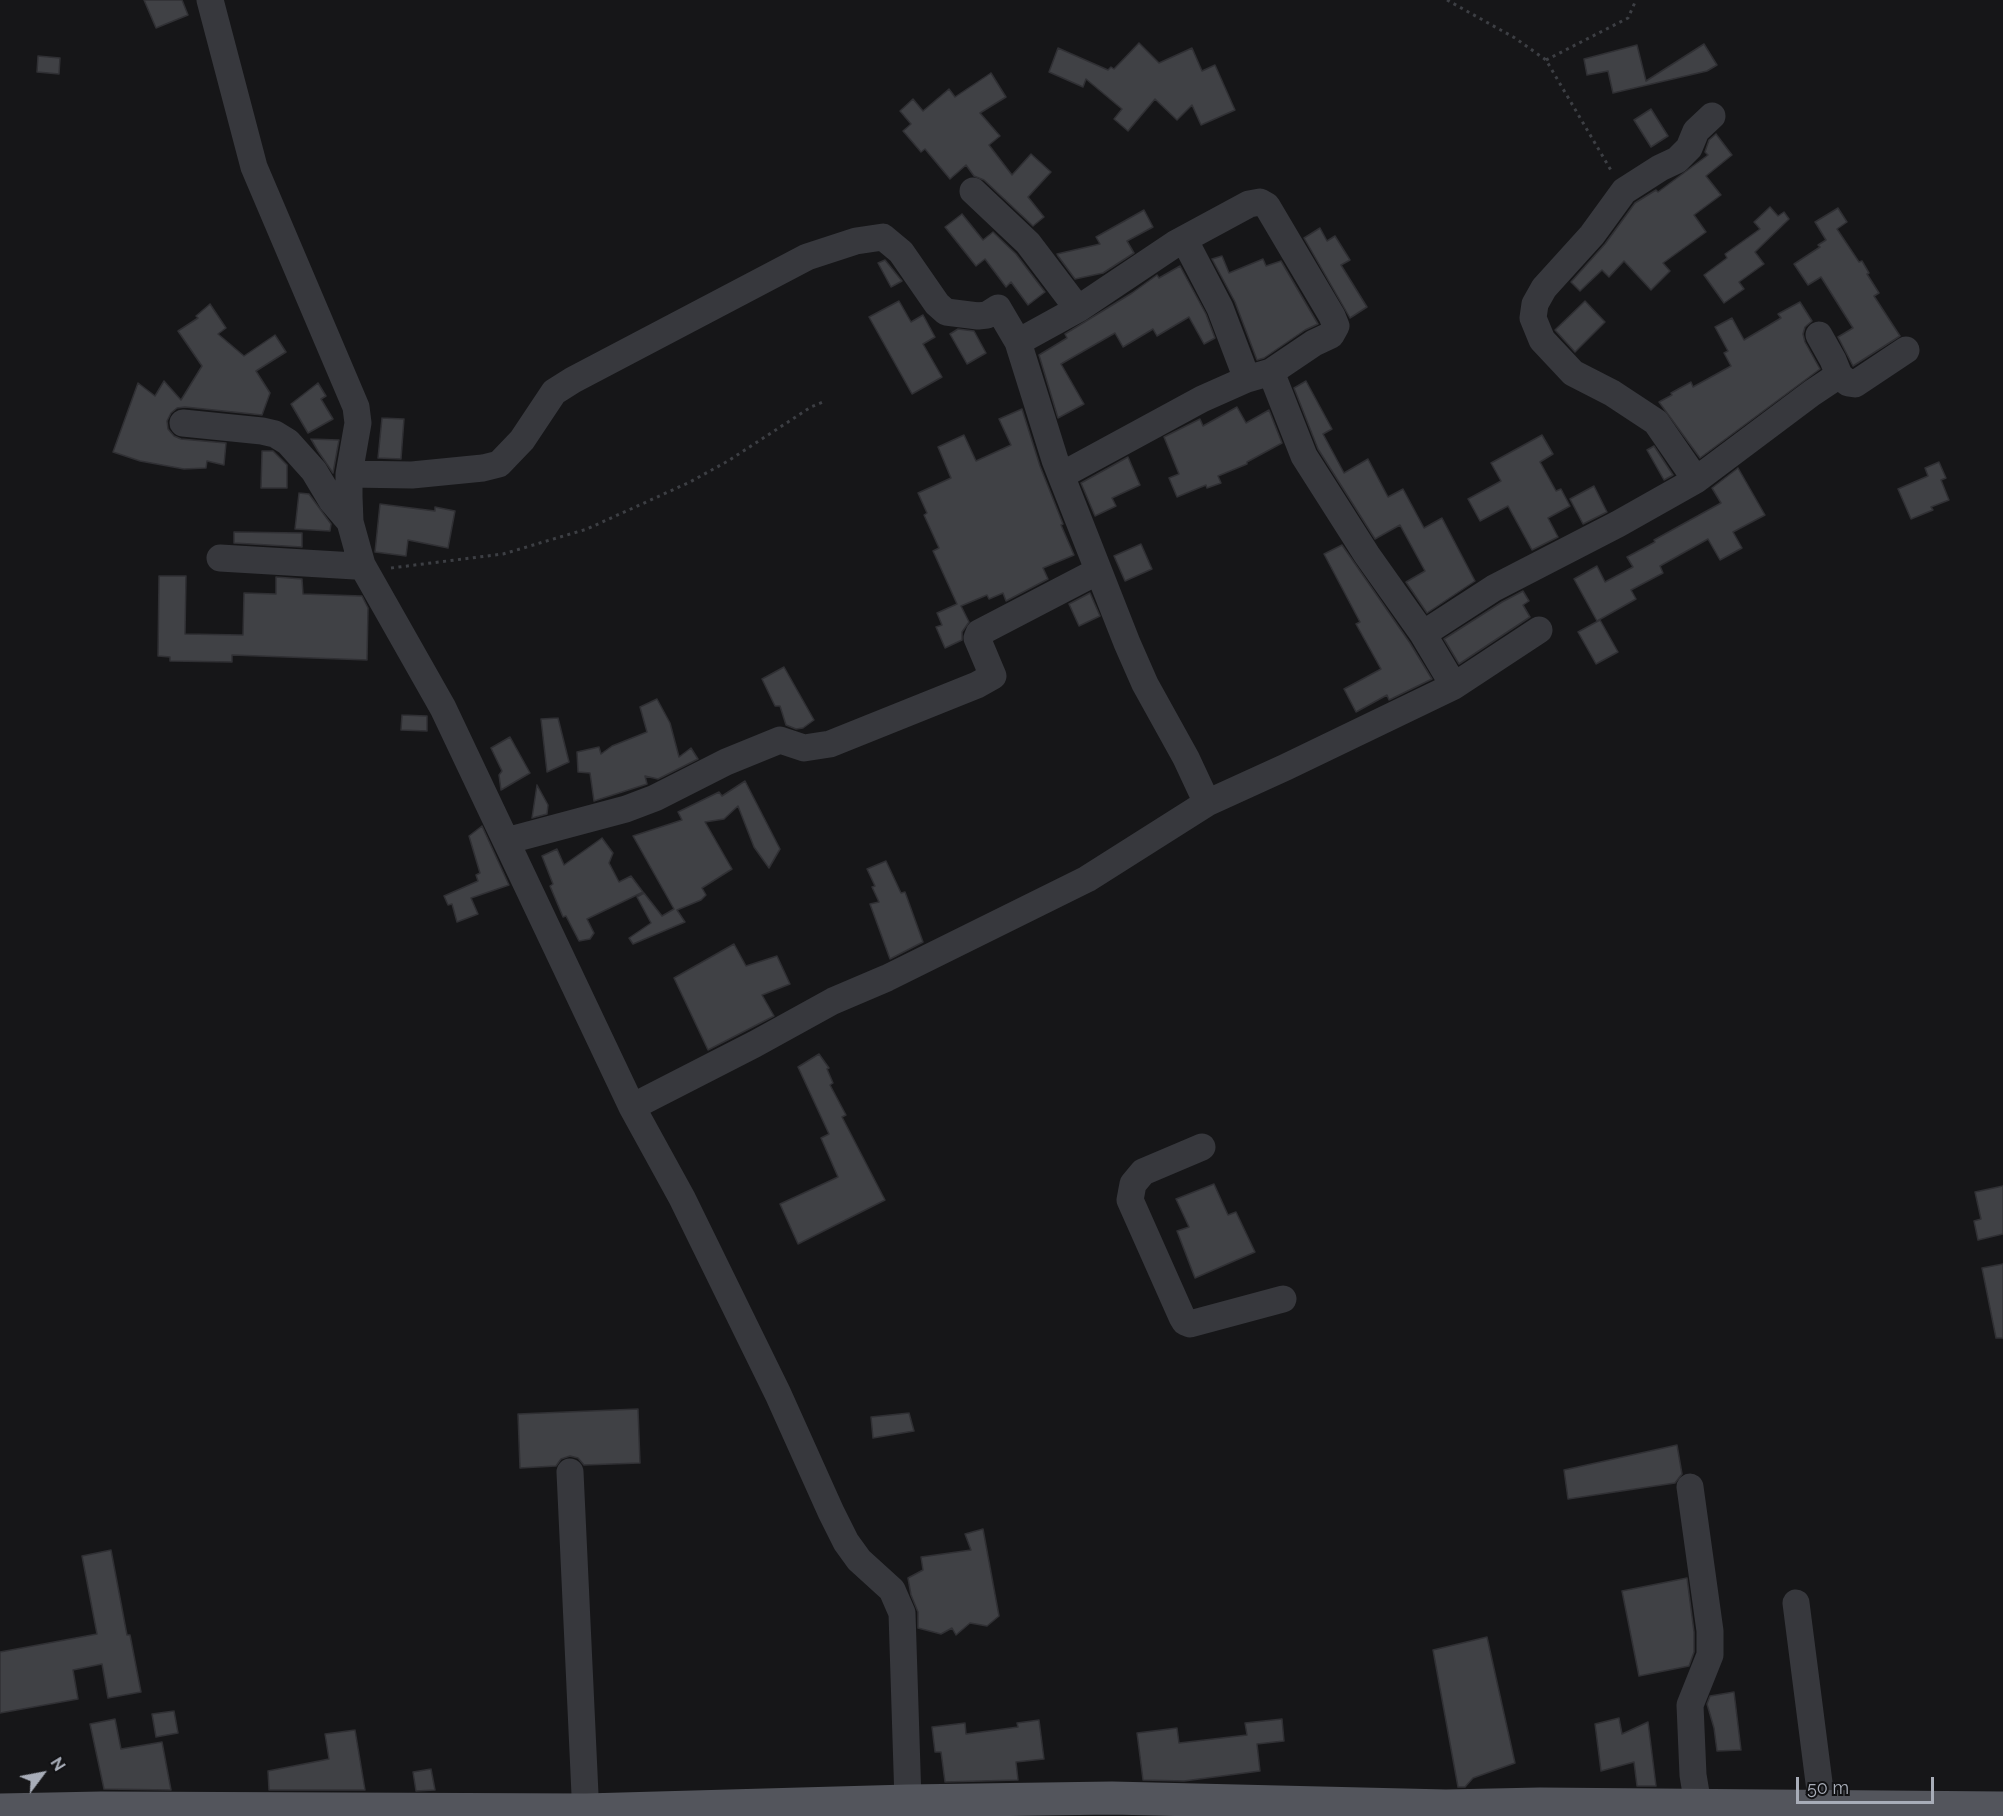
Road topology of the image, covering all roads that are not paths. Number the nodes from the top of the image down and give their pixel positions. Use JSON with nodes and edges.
{"nodes":[{"id":1,"x":210,"y":0,"type":"edge"},
{"id":2,"x":1712,"y":116,"type":"dead end"},
{"id":3,"x":973,"y":191,"type":"dead end"},
{"id":4,"x":1184,"y":239,"type":"junction"},
{"id":5,"x":1078,"y":309,"type":"junction"},
{"id":6,"x":1819,"y":335,"type":"dead end"},
{"id":7,"x":1018,"y":342,"type":"junction"},
{"id":8,"x":1906,"y":350,"type":"dead end"},
{"id":9,"x":1259,"y":375,"type":"junction"},
{"id":10,"x":1839,"y":375,"type":"junction"},
{"id":11,"x":183,"y":423,"type":"dead end"},
{"id":12,"x":349,"y":474,"type":"junction"},
{"id":13,"x":1062,"y":475,"type":"junction"},
{"id":14,"x":1696,"y":480,"type":"junction"},
{"id":15,"x":350,"y":522,"type":"junction"},
{"id":16,"x":220,"y":558,"type":"dead end"},
{"id":17,"x":364,"y":569,"type":"junction"},
{"id":18,"x":1098,"y":571,"type":"junction"},
{"id":19,"x":1539,"y":630,"type":"dead end"},
{"id":20,"x":1423,"y":634,"type":"junction"},
{"id":21,"x":1454,"y":686,"type":"junction"},
{"id":22,"x":1207,"y":803,"type":"junction"},
{"id":23,"x":506,"y":841,"type":"junction"},
{"id":24,"x":632,"y":1107,"type":"junction"},
{"id":25,"x":1202,"y":1148,"type":"dead end"},
{"id":26,"x":1283,"y":1299,"type":"dead end"},
{"id":27,"x":570,"y":1472,"type":"dead end"},
{"id":28,"x":1690,"y":1487,"type":"dead end"},
{"id":29,"x":1796,"y":1603,"type":"dead end"},
{"id":30,"x":1698,"y":1805,"type":"junction"},
{"id":31,"x":926,"y":1806,"type":"edge"},
{"id":32,"x":1822,"y":1806,"type":"junction"},
{"id":33,"x":1113,"y":1807,"type":"edge"},
{"id":34,"x":2003,"y":1808,"type":"edge"},
{"id":35,"x":16,"y":1812,"type":"edge"},
{"id":36,"x":212,"y":1812,"type":"edge"},
{"id":37,"x":448,"y":1812,"type":"edge"},
{"id":38,"x":1966,"y":1812,"type":"edge"},
{"id":39,"x":586,"y":1813,"type":"edge"}],
"edges":[{"from":1,"to":12,"type":"street"},
{"from":2,"to":14,"type":"street"},
{"from":3,"to":5,"type":"street"},
{"from":4,"to":5,"type":"street"},
{"from":4,"to":9,"type":"street"},
{"from":4,"to":9,"type":"street"},
{"from":5,"to":7,"type":"street"},
{"from":6,"to":10,"type":"street"},
{"from":7,"to":12,"type":"street"},
{"from":7,"to":13,"type":"street"},
{"from":8,"to":10,"type":"street"},
{"from":9,"to":13,"type":"street"},
{"from":9,"to":20,"type":"street"},
{"from":10,"to":14,"type":"street"},
{"from":11,"to":15,"type":"street"},
{"from":12,"to":15,"type":"street"},
{"from":13,"to":18,"type":"street"},
{"from":14,"to":20,"type":"street"},
{"from":15,"to":17,"type":"street"},
{"from":16,"to":17,"type":"street"},
{"from":17,"to":23,"type":"street"},
{"from":18,"to":22,"type":"street"},
{"from":18,"to":23,"type":"street"},
{"from":19,"to":21,"type":"street"},
{"from":20,"to":21,"type":"street"},
{"from":21,"to":22,"type":"street"},
{"from":22,"to":24,"type":"street"},
{"from":23,"to":24,"type":"street"},
{"from":24,"to":31,"type":"street"},
{"from":25,"to":26,"type":"street"},
{"from":27,"to":39,"type":"street"},
{"from":28,"to":30,"type":"street"},
{"from":29,"to":32,"type":"street"},
{"from":30,"to":32,"type":"main road"},
{"from":30,"to":33,"type":"main road"},
{"from":31,"to":33,"type":"main road"},
{"from":31,"to":39,"type":"main road"},
{"from":32,"to":38,"type":"main road"},
{"from":34,"to":38,"type":"main road"},
{"from":35,"to":36,"type":"main road"},
{"from":36,"to":37,"type":"main road"},
{"from":37,"to":39,"type":"main road"}]}
